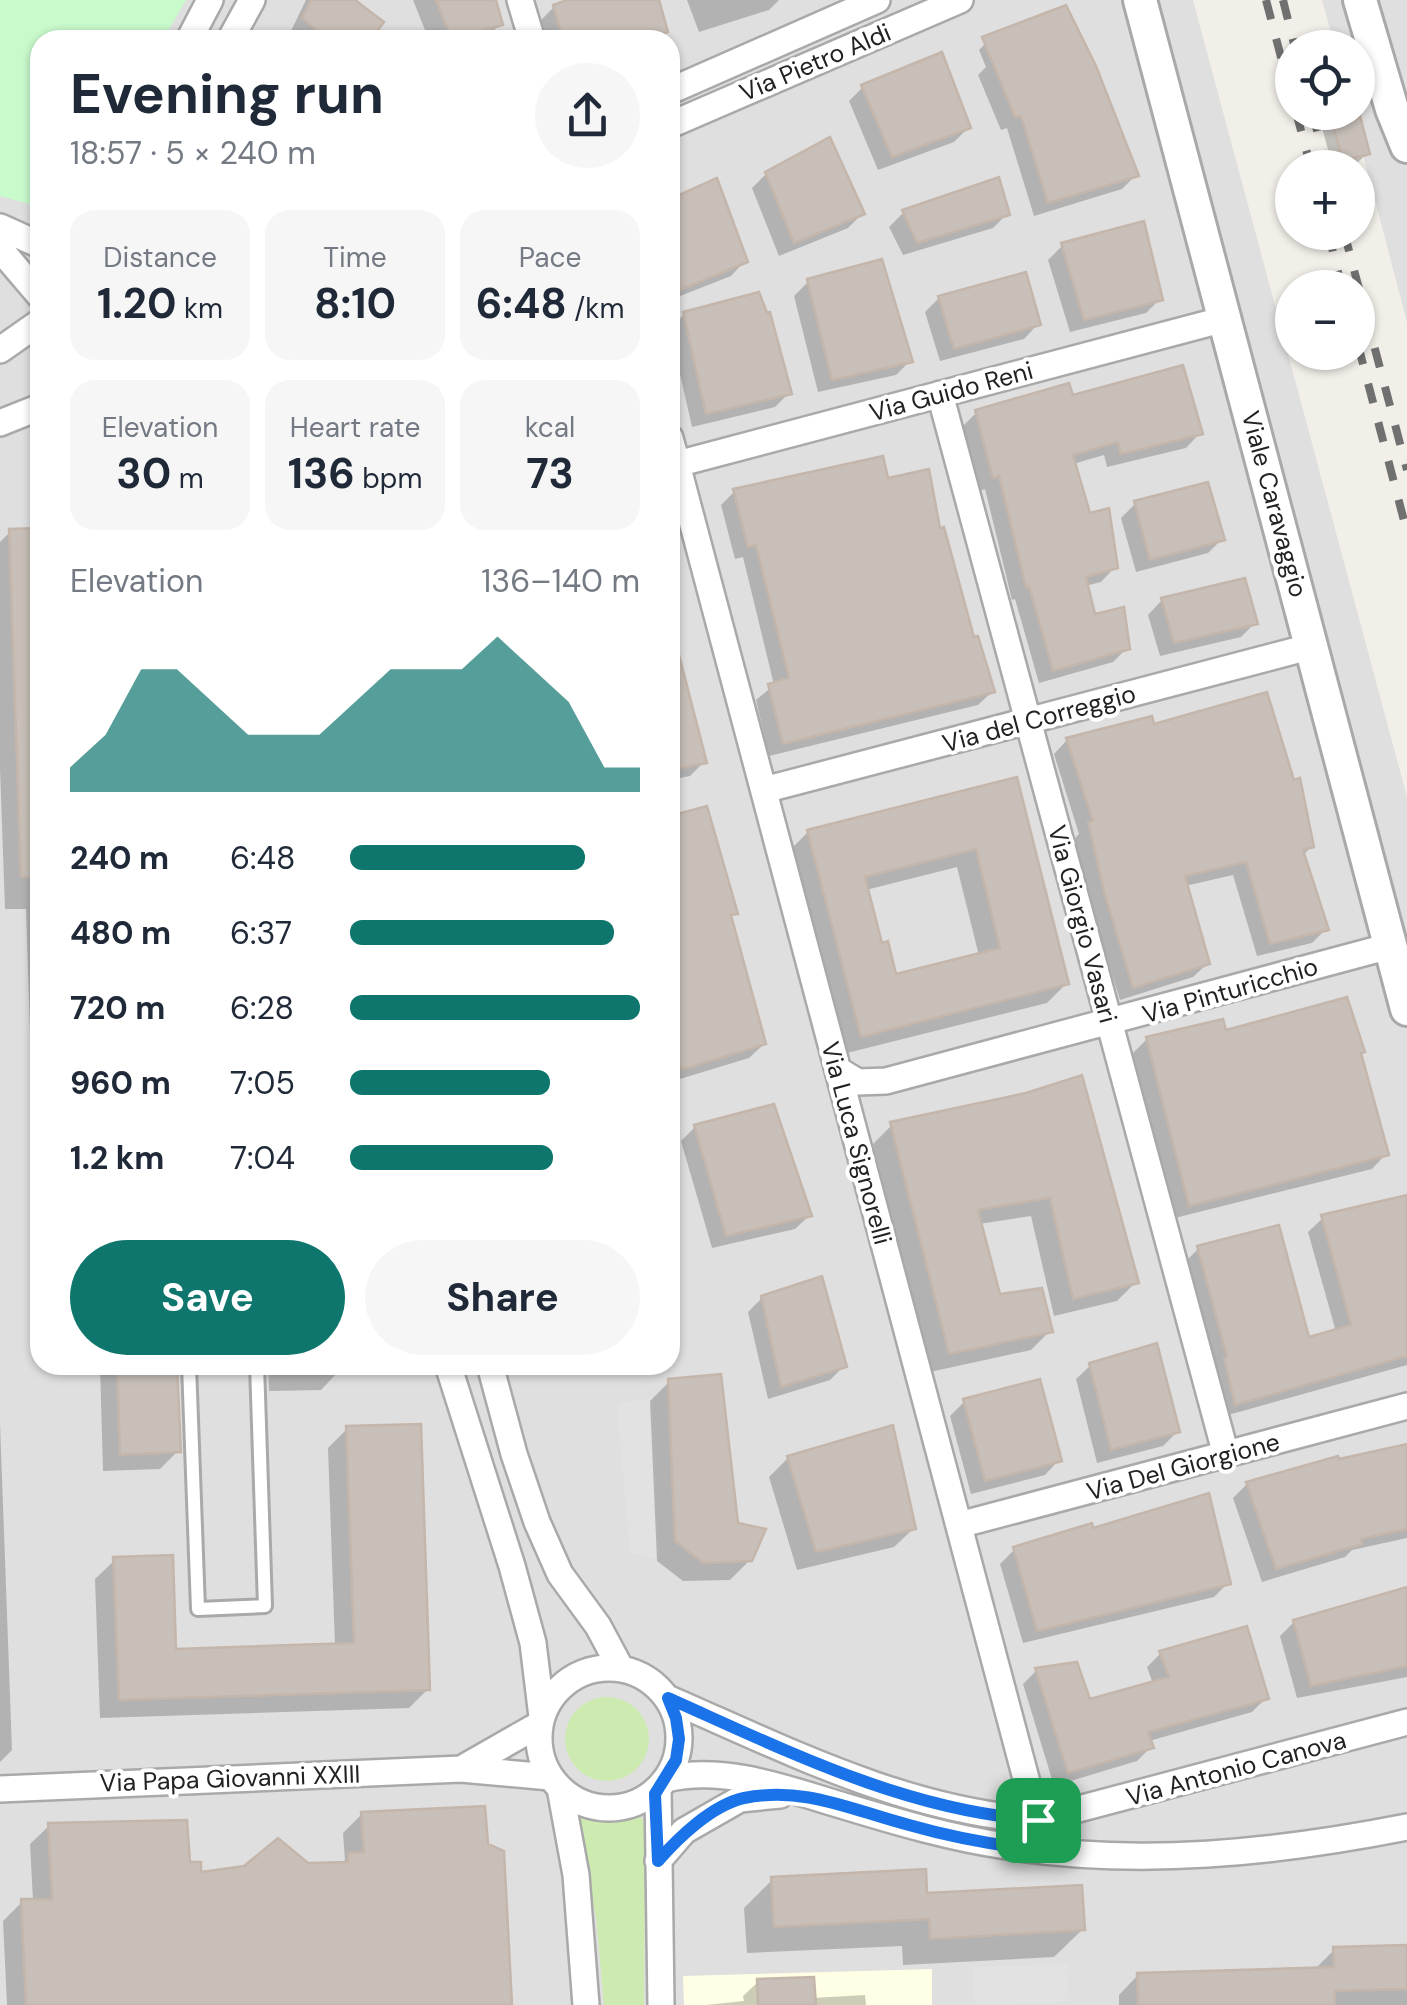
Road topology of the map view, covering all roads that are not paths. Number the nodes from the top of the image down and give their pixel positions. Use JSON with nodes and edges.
{"nodes":[{"id":1,"x":210,"y":0,"type":"edge"},
{"id":2,"x":252,"y":0,"type":"edge"},
{"id":3,"x":520,"y":0,"type":"edge"},
{"id":4,"x":877,"y":0,"type":"edge"},
{"id":5,"x":960,"y":0,"type":"edge"},
{"id":6,"x":1140,"y":0,"type":"edge"},
{"id":7,"x":1360,"y":0,"type":"edge"},
{"id":8,"x":832,"y":9,"type":"edge"},
{"id":9,"x":194,"y":30,"type":"edge"},
{"id":10,"x":236,"y":30,"type":"edge"},
{"id":11,"x":529,"y":30,"type":"edge"},
{"id":12,"x":680,"y":86,"type":"edge"},
{"id":13,"x":680,"y":121,"type":"edge"},
{"id":14,"x":1407,"y":146,"type":"edge"},
{"id":15,"x":30,"y":228,"type":"edge"},
{"id":16,"x":2,"y":235,"type":"edge"},
{"id":17,"x":30,"y":242,"type":"edge"},
{"id":18,"x":30,"y":280,"type":"edge"},
{"id":19,"x":1225,"y":318,"type":"junction"},
{"id":20,"x":30,"y":329,"type":"edge"},
{"id":21,"x":0,"y":350,"type":"edge"},
{"id":22,"x":940,"y":394,"type":"junction"},
{"id":23,"x":30,"y":412,"type":"edge"},
{"id":24,"x":0,"y":426,"type":"edge"},
{"id":25,"x":30,"y":426,"type":"edge"},
{"id":26,"x":680,"y":463,"type":"edge"},
{"id":27,"x":680,"y":475,"type":"edge"},
{"id":28,"x":1313,"y":646,"type":"junction"},
{"id":29,"x":1028,"y":721,"type":"junction"},
{"id":30,"x":764,"y":790,"type":"junction"},
{"id":31,"x":1390,"y":946,"type":"junction"},
{"id":32,"x":1407,"y":1008,"type":"edge"},
{"id":33,"x":1110,"y":1024,"type":"junction"},
{"id":34,"x":838,"y":1070,"type":"junction"},
{"id":35,"x":189,"y":1375,"type":"edge"},
{"id":36,"x":256,"y":1375,"type":"edge"},
{"id":37,"x":451,"y":1375,"type":"edge"},
{"id":38,"x":493,"y":1375,"type":"edge"},
{"id":39,"x":1407,"y":1406,"type":"edge"},
{"id":40,"x":1226,"y":1455,"type":"junction"},
{"id":41,"x":959,"y":1525,"type":"junction"},
{"id":42,"x":622,"y":1668,"type":"junction"},
{"id":43,"x":668,"y":1698,"type":"junction"},
{"id":44,"x":541,"y":1720,"type":"junction"},
{"id":45,"x":1407,"y":1722,"type":"edge"},
{"id":46,"x":461,"y":1769,"type":"junction"},
{"id":47,"x":555,"y":1782,"type":"junction"},
{"id":48,"x":662,"y":1784,"type":"junction"},
{"id":49,"x":0,"y":1789,"type":"edge"},
{"id":50,"x":800,"y":1793,"type":"junction"},
{"id":51,"x":1038,"y":1820,"type":"junction"},
{"id":52,"x":1407,"y":1826,"type":"edge"},
{"id":53,"x":1038,"y":1850,"type":"junction"},
{"id":54,"x":658,"y":1861,"type":"junction"},
{"id":55,"x":586,"y":2005,"type":"edge"},
{"id":56,"x":661,"y":2005,"type":"edge"}],
"edges":[{"from":1,"to":9,"type":"street"},
{"from":2,"to":10,"type":"street"},
{"from":3,"to":11,"type":"street"},
{"from":4,"to":8,"type":"street","name":"Via Pietro Aldi"},
{"from":5,"to":13,"type":"street","name":"Via Pietro Aldi"},
{"from":6,"to":19,"type":"street","name":"Viale Caravaggio"},
{"from":7,"to":14,"type":"street"},
{"from":8,"to":12,"type":"street","name":"Via Pietro Aldi"},
{"from":15,"to":16,"type":"street"},
{"from":16,"to":17,"type":"street"},
{"from":16,"to":18,"type":"street"},
{"from":19,"to":22,"type":"street","name":"Via Guido Reni"},
{"from":19,"to":28,"type":"street","name":"Viale Caravaggio"},
{"from":20,"to":21,"type":"street"},
{"from":22,"to":26,"type":"street","name":"Via Guido Reni"},
{"from":22,"to":29,"type":"street","name":"Via Giorgio Vasari"},
{"from":23,"to":24,"type":"street"},
{"from":24,"to":25,"type":"street"},
{"from":27,"to":30,"type":"street","name":"Via Luca Signorelli"},
{"from":28,"to":29,"type":"street","name":"Via del Correggio"},
{"from":28,"to":31,"type":"street","name":"Viale Caravaggio"},
{"from":29,"to":30,"type":"street","name":"Via del Correggio"},
{"from":29,"to":33,"type":"street","name":"Via Giorgio Vasari"},
{"from":30,"to":34,"type":"street","name":"Via Luca Signorelli"},
{"from":31,"to":32,"type":"street","name":"Viale Caravaggio"},
{"from":31,"to":33,"type":"street","name":"Via Pinturicchio"},
{"from":33,"to":34,"type":"street","name":"Via Pinturicchio"},
{"from":33,"to":40,"type":"street","name":"Via Giorgio Vasari"},
{"from":34,"to":41,"type":"street","name":"Via Luca Signorelli"},
{"from":35,"to":36,"type":"lane"},
{"from":37,"to":44,"type":"street"},
{"from":38,"to":42,"type":"street"},
{"from":39,"to":40,"type":"street","name":"Via Del Giorgione"},
{"from":40,"to":41,"type":"street","name":"Via Del Giorgione"},
{"from":41,"to":51,"type":"street","name":"Via Luca Signorelli"},
{"from":42,"to":43,"type":"street"},
{"from":42,"to":44,"type":"street"},
{"from":43,"to":48,"type":"street"},
{"from":43,"to":51,"type":"street","name":"Via Antonio Canova"},
{"from":44,"to":46,"type":"street"},
{"from":44,"to":47,"type":"street"},
{"from":45,"to":51,"type":"street","name":"Via Antonio Canova"},
{"from":46,"to":47,"type":"street","name":"Via Papa Giovanni XXIII"},
{"from":46,"to":49,"type":"street","name":"Via Papa Giovanni XXIII"},
{"from":47,"to":48,"type":"street"},
{"from":47,"to":55,"type":"street"},
{"from":48,"to":50,"type":"street"},
{"from":48,"to":54,"type":"street"},
{"from":50,"to":53,"type":"street"},
{"from":50,"to":54,"type":"street"},
{"from":51,"to":53,"type":"street","name":"Via Luca Signorelli"},
{"from":52,"to":53,"type":"street"},
{"from":54,"to":56,"type":"street"}]}
